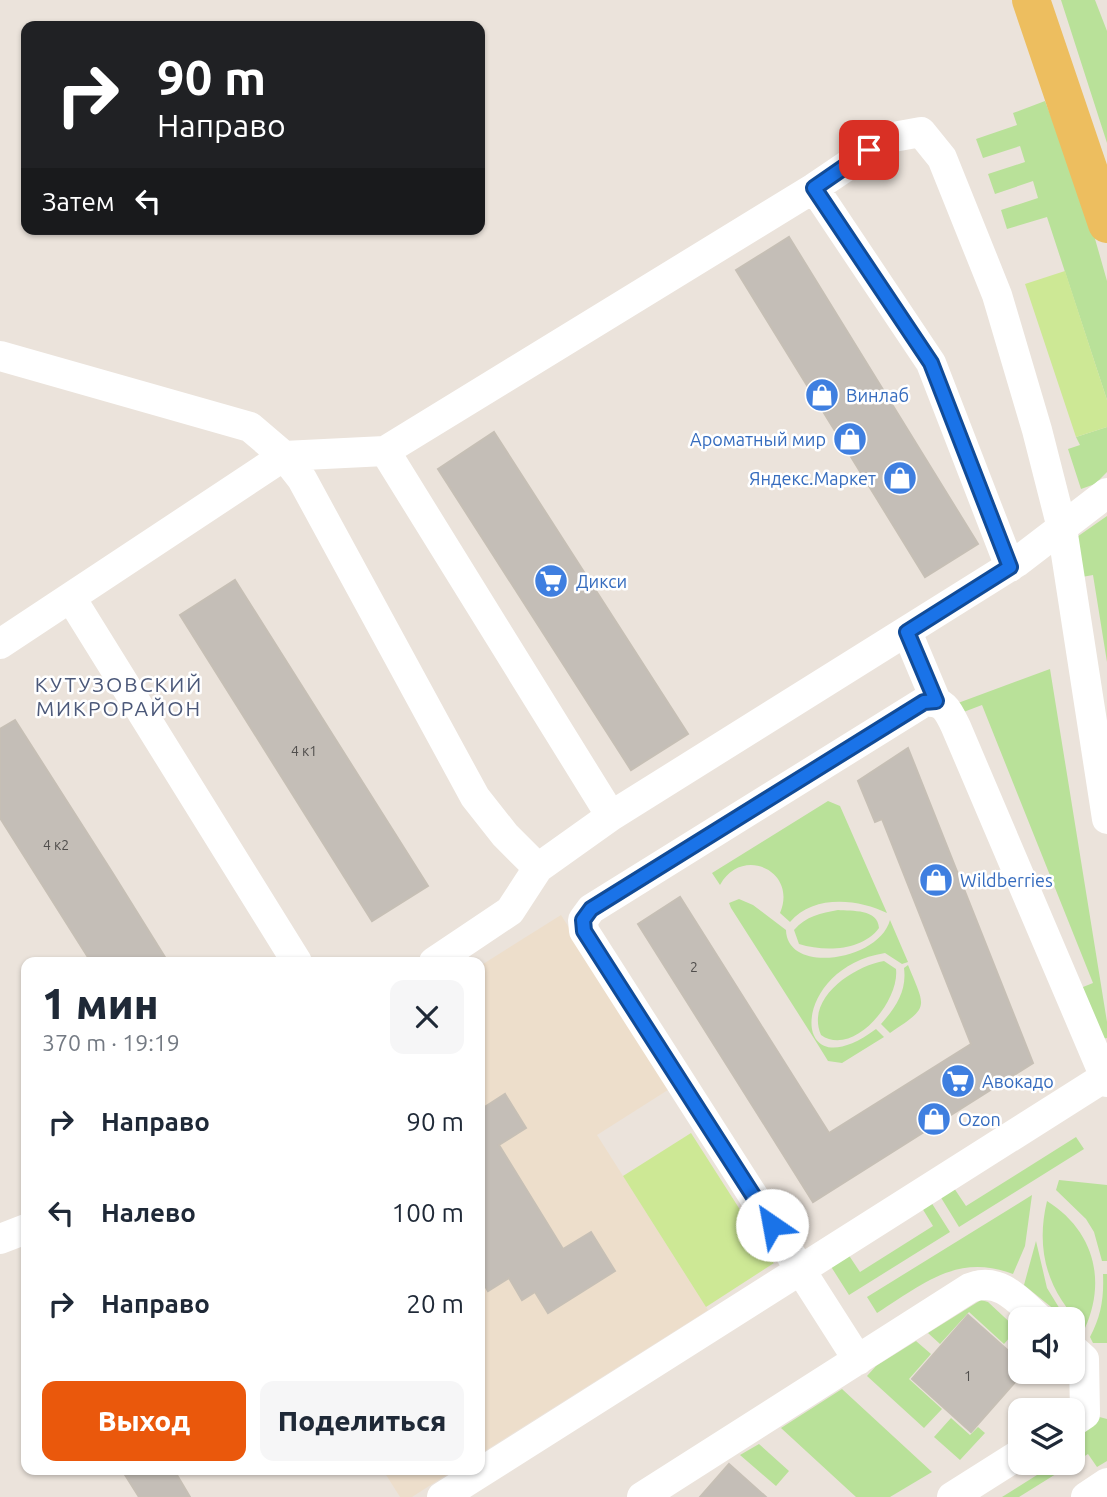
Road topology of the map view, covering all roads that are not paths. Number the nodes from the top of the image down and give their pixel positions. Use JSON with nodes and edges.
{"nodes":[{"id":1,"x":1031,"y":0,"type":"edge"},
{"id":2,"x":814,"y":188,"type":"junction"},
{"id":3,"x":1107,"y":224,"type":"edge"},
{"id":4,"x":0,"y":356,"type":"edge"},
{"id":5,"x":385,"y":451,"type":"junction"},
{"id":6,"x":284,"y":456,"type":"junction"},
{"id":7,"x":1107,"y":493,"type":"edge"},
{"id":8,"x":1062,"y":528,"type":"junction"},
{"id":9,"x":1010,"y":567,"type":"junction"},
{"id":10,"x":71,"y":598,"type":"junction"},
{"id":11,"x":907,"y":632,"type":"junction"},
{"id":12,"x":0,"y":645,"type":"edge"},
{"id":13,"x":936,"y":701,"type":"junction"},
{"id":14,"x":611,"y":817,"type":"junction"},
{"id":15,"x":1107,"y":819,"type":"edge"},
{"id":16,"x":538,"y":868,"type":"junction"},
{"id":17,"x":294,"y":957,"type":"edge"},
{"id":18,"x":441,"y":957,"type":"edge"},
{"id":19,"x":1106,"y":1079,"type":"edge"},
{"id":20,"x":21,"y":1231,"type":"edge"},
{"id":21,"x":0,"y":1239,"type":"edge"},
{"id":22,"x":801,"y":1270,"type":"junction"},
{"id":23,"x":1026,"y":1307,"type":"edge"},
{"id":24,"x":1088,"y":1356,"type":"edge"},
{"id":25,"x":858,"y":1360,"type":"junction"},
{"id":26,"x":1088,"y":1415,"type":"edge"},
{"id":27,"x":1008,"y":1461,"type":"edge"},
{"id":28,"x":485,"y":1470,"type":"edge"},
{"id":29,"x":477,"y":1475,"type":"edge"},
{"id":30,"x":1107,"y":1483,"type":"edge"},
{"id":31,"x":442,"y":1497,"type":"edge"},
{"id":32,"x":642,"y":1497,"type":"edge"},
{"id":33,"x":951,"y":1497,"type":"edge"},
{"id":34,"x":1086,"y":1497,"type":"edge"}],
"edges":[{"from":1,"to":3,"type":"main road"},
{"from":2,"to":5,"type":"lane"},
{"from":2,"to":8,"type":"lane"},
{"from":2,"to":9,"type":"lane"},
{"from":4,"to":6,"type":"lane"},
{"from":5,"to":6,"type":"lane"},
{"from":5,"to":14,"type":"lane"},
{"from":6,"to":10,"type":"lane"},
{"from":6,"to":16,"type":"lane"},
{"from":7,"to":8,"type":"lane"},
{"from":8,"to":9,"type":"lane"},
{"from":8,"to":15,"type":"lane"},
{"from":9,"to":11,"type":"lane"},
{"from":10,"to":12,"type":"lane"},
{"from":10,"to":17,"type":"lane"},
{"from":11,"to":13,"type":"lane"},
{"from":11,"to":14,"type":"lane"},
{"from":13,"to":19,"type":"lane"},
{"from":13,"to":22,"type":"lane"},
{"from":14,"to":16,"type":"lane"},
{"from":16,"to":18,"type":"lane"},
{"from":19,"to":22,"type":"lane"},
{"from":20,"to":21,"type":"lane"},
{"from":22,"to":25,"type":"lane"},
{"from":22,"to":28,"type":"lane"},
{"from":23,"to":25,"type":"lane"},
{"from":24,"to":26,"type":"lane"},
{"from":25,"to":32,"type":"lane"},
{"from":27,"to":33,"type":"lane"},
{"from":29,"to":31,"type":"lane"},
{"from":30,"to":34,"type":"lane"}]}
